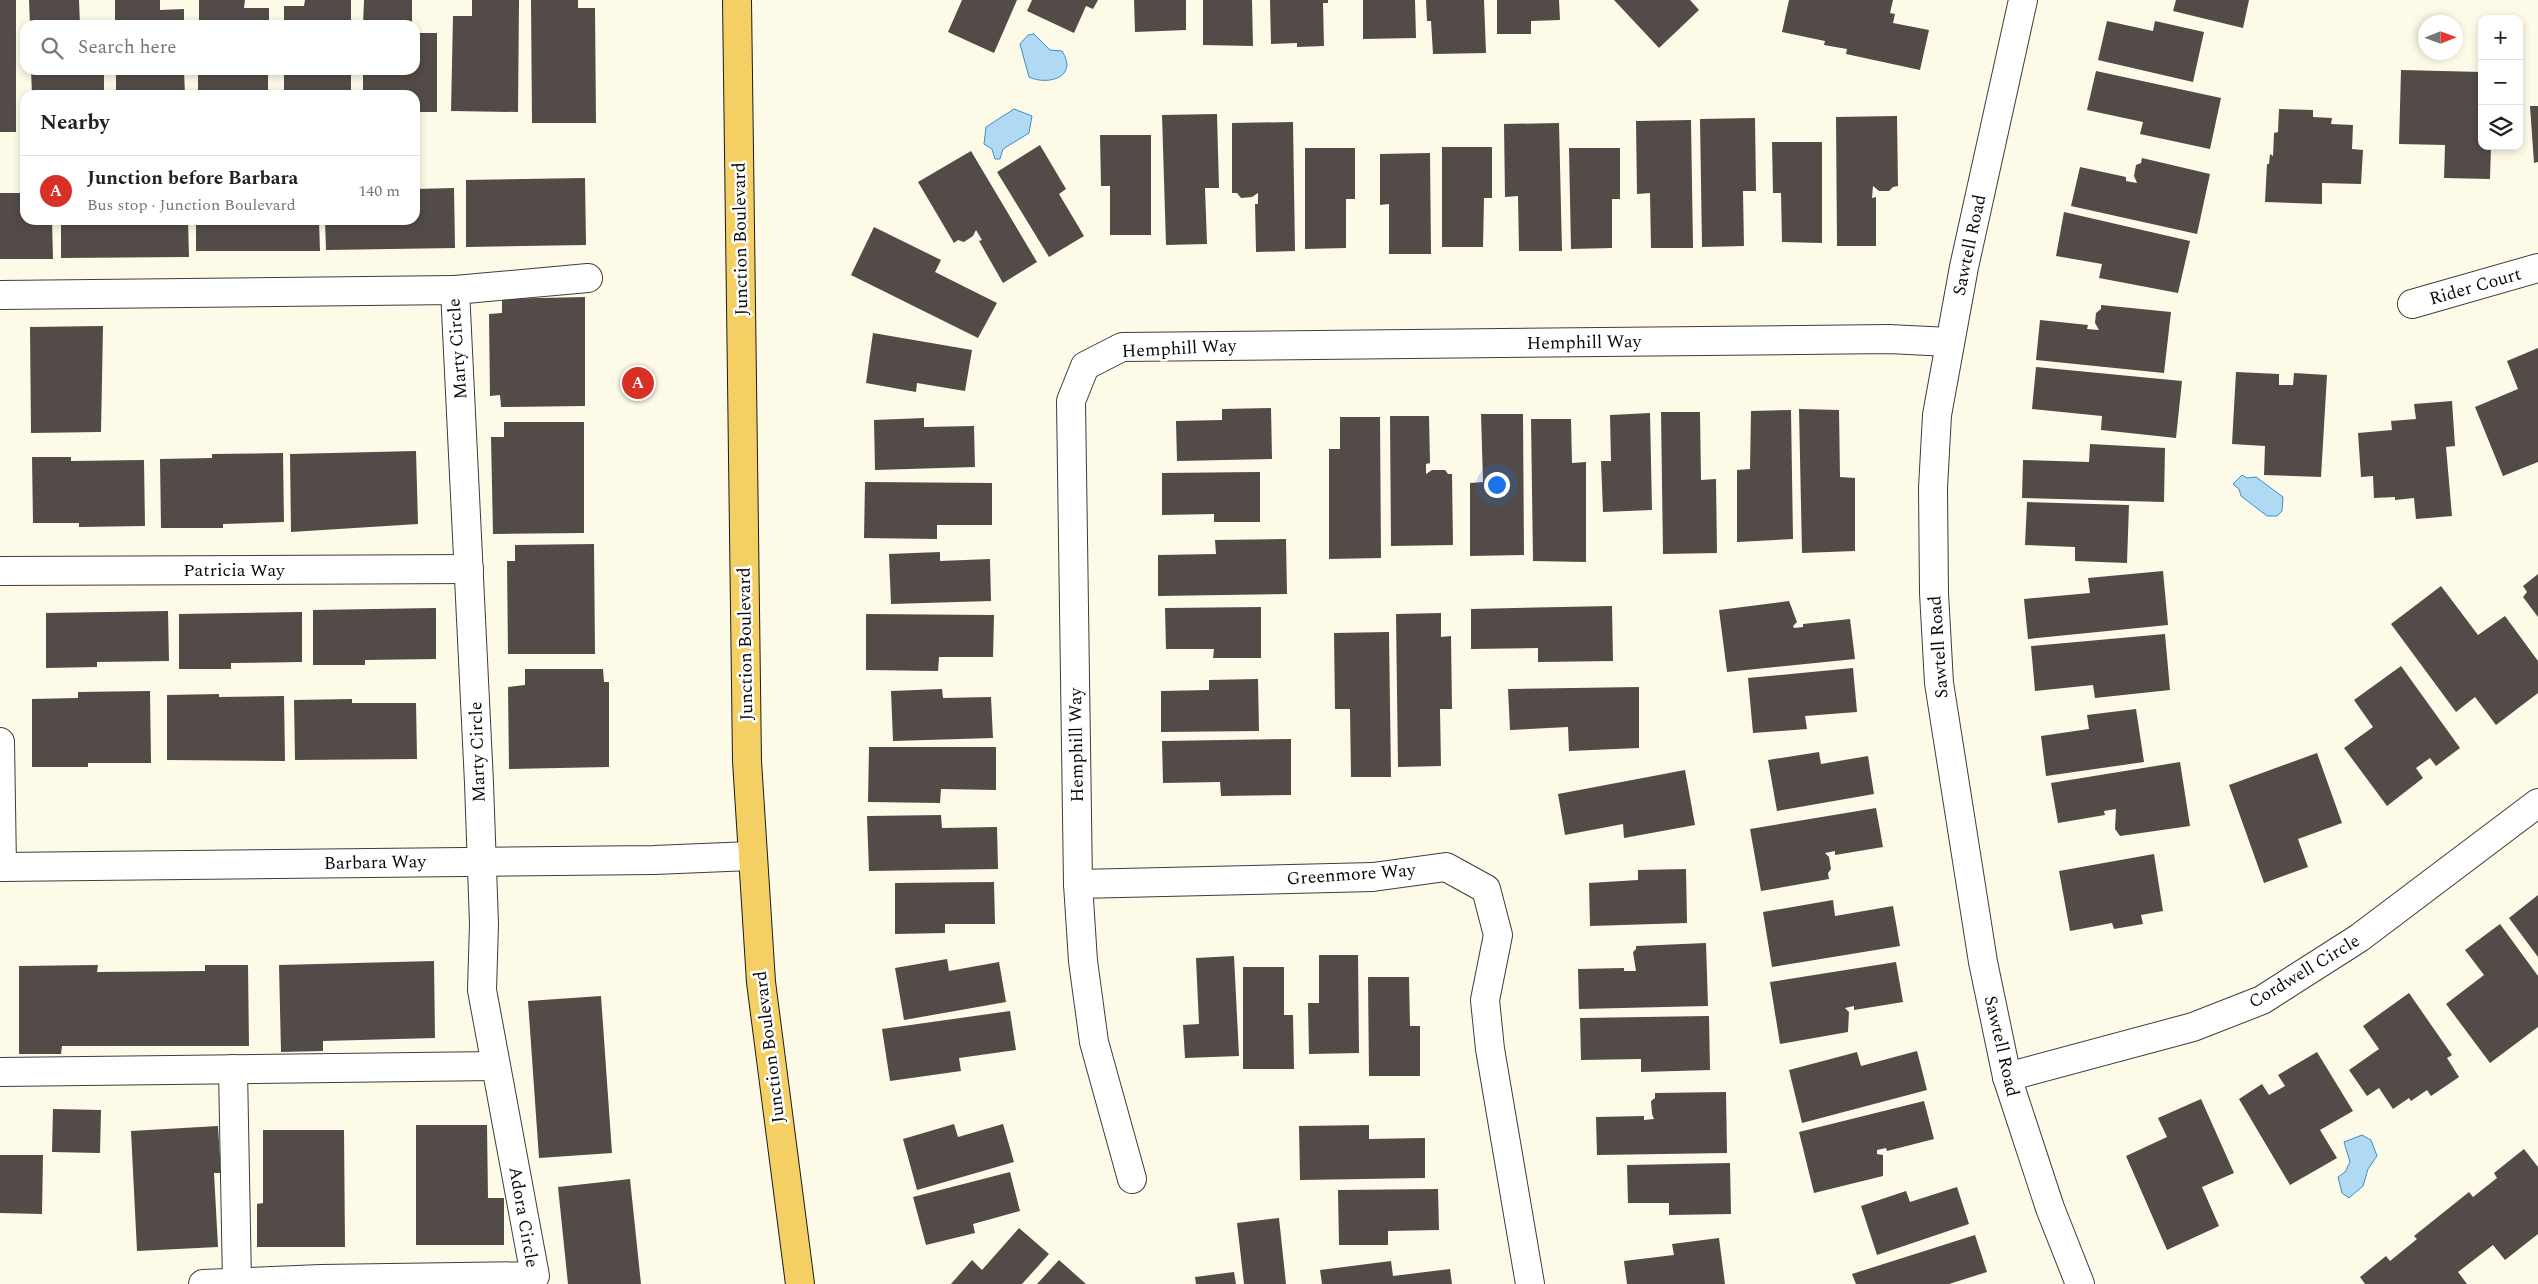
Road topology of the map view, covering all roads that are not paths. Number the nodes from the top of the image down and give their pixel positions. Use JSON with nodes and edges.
{"nodes":[{"id":1,"x":737,"y":0,"type":"edge"},
{"id":2,"x":2023,"y":0,"type":"edge"},
{"id":3,"x":2538,"y":268,"type":"edge"},
{"id":4,"x":588,"y":278,"type":"dead end"},
{"id":5,"x":455,"y":290,"type":"junction"},
{"id":6,"x":0,"y":295,"type":"edge"},
{"id":7,"x":2412,"y":304,"type":"dead end"},
{"id":8,"x":1949,"y":342,"type":"junction"},
{"id":9,"x":469,"y":570,"type":"junction"},
{"id":10,"x":0,"y":571,"type":"edge"},
{"id":11,"x":0,"y":742,"type":"edge"},
{"id":12,"x":2538,"y":803,"type":"edge"},
{"id":13,"x":751,"y":856,"type":"junction"},
{"id":14,"x":480,"y":860,"type":"junction"},
{"id":15,"x":1,"y":867,"type":"edge"},
{"id":16,"x":1078,"y":884,"type":"junction"},
{"id":17,"x":496,"y":1066,"type":"junction"},
{"id":18,"x":232,"y":1069,"type":"junction"},
{"id":19,"x":0,"y":1072,"type":"edge"},
{"id":20,"x":2007,"y":1077,"type":"junction"},
{"id":21,"x":1132,"y":1179,"type":"dead end"},
{"id":22,"x":535,"y":1280,"type":"edge"},
{"id":23,"x":237,"y":1283,"type":"junction"},
{"id":24,"x":203,"y":1284,"type":"edge"},
{"id":25,"x":800,"y":1284,"type":"edge"},
{"id":26,"x":1530,"y":1284,"type":"edge"},
{"id":27,"x":2080,"y":1284,"type":"edge"}],
"edges":[{"from":1,"to":13,"type":"main road","name":"Junction Boulevard"},
{"from":2,"to":8,"type":"street","name":"Sawtell Road"},
{"from":3,"to":7,"type":"street","name":"Rider Court"},
{"from":4,"to":5,"type":"street"},
{"from":5,"to":6,"type":"street","name":"Marty Circle"},
{"from":5,"to":9,"type":"street","name":"Marty Circle"},
{"from":8,"to":16,"type":"street","name":"Hemphill Way"},
{"from":8,"to":20,"type":"street","name":"Sawtell Road"},
{"from":9,"to":10,"type":"street","name":"Patricia Way"},
{"from":9,"to":14,"type":"street","name":"Marty Circle"},
{"from":11,"to":15,"type":"street"},
{"from":12,"to":20,"type":"street","name":"Cordwell Circle"},
{"from":13,"to":14,"type":"street","name":"Barbara Way"},
{"from":13,"to":25,"type":"main road","name":"Junction Boulevard"},
{"from":14,"to":15,"type":"street","name":"Barbara Way"},
{"from":14,"to":17,"type":"street","name":"Adora Circle"},
{"from":16,"to":21,"type":"street","name":"Hemphill Way"},
{"from":16,"to":26,"type":"street","name":"Greenmore Way"},
{"from":17,"to":18,"type":"street"},
{"from":17,"to":22,"type":"street","name":"Adora Circle"},
{"from":18,"to":19,"type":"street"},
{"from":18,"to":23,"type":"street"},
{"from":20,"to":27,"type":"street","name":"Sawtell Road"},
{"from":22,"to":23,"type":"street","name":"Adora Circle"},
{"from":23,"to":24,"type":"street","name":"Adora Circle"}]}
